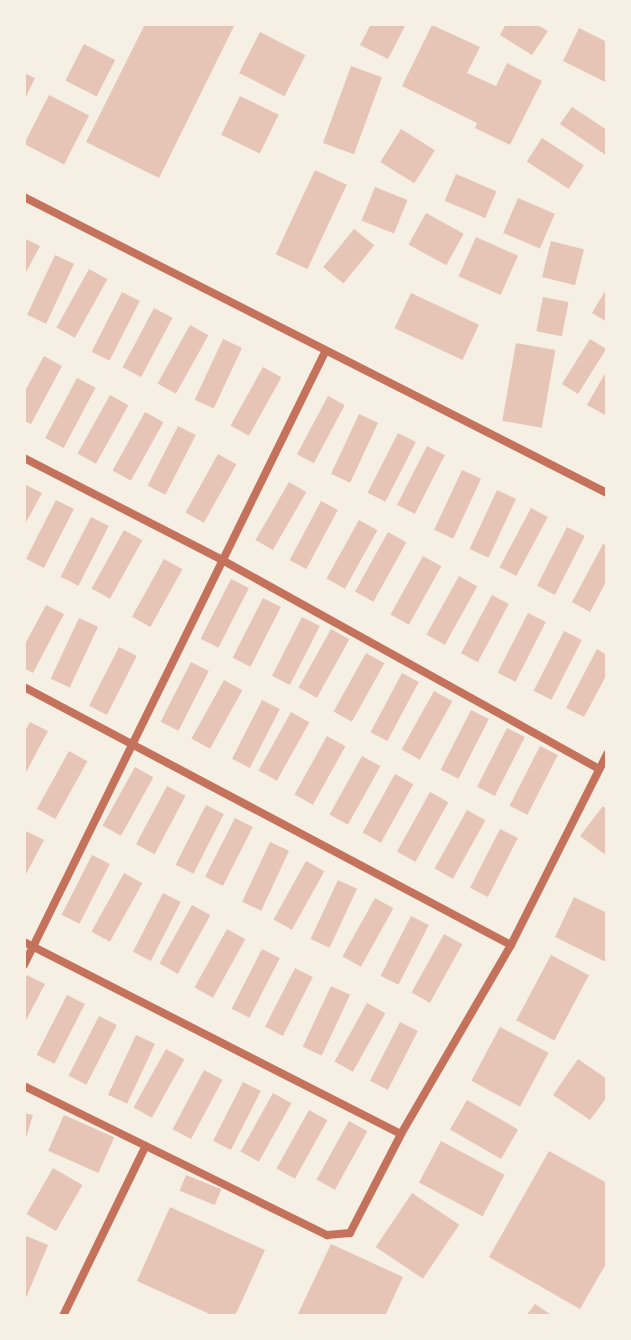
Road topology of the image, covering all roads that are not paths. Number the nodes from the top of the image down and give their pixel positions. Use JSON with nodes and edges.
{"nodes":[{"id":1,"x":24,"y":197,"type":"edge"},
{"id":2,"x":325,"y":352,"type":"junction"},
{"id":3,"x":24,"y":458,"type":"edge"},
{"id":4,"x":607,"y":493,"type":"edge"},
{"id":5,"x":224,"y":561,"type":"junction"},
{"id":6,"x":24,"y":687,"type":"edge"},
{"id":7,"x":134,"y":744,"type":"junction"},
{"id":8,"x":607,"y":754,"type":"edge"},
{"id":9,"x":599,"y":769,"type":"junction"},
{"id":10,"x":28,"y":944,"type":"edge"},
{"id":11,"x":511,"y":945,"type":"junction"},
{"id":12,"x":24,"y":965,"type":"edge"},
{"id":13,"x":24,"y":1086,"type":"edge"},
{"id":14,"x":401,"y":1134,"type":"junction"},
{"id":15,"x":145,"y":1147,"type":"junction"},
{"id":16,"x":63,"y":1316,"type":"edge"}],
"edges":[{"from":1,"to":2,"type":"street"},
{"from":2,"to":4,"type":"street"},
{"from":2,"to":5,"type":"street"},
{"from":3,"to":5,"type":"street"},
{"from":5,"to":7,"type":"street"},
{"from":5,"to":9,"type":"street"},
{"from":6,"to":7,"type":"street"},
{"from":7,"to":10,"type":"street"},
{"from":7,"to":11,"type":"street"},
{"from":8,"to":9,"type":"street"},
{"from":9,"to":11,"type":"street"},
{"from":10,"to":12,"type":"street"},
{"from":10,"to":14,"type":"street"},
{"from":11,"to":14,"type":"street"},
{"from":13,"to":15,"type":"street"},
{"from":14,"to":15,"type":"street"},
{"from":15,"to":16,"type":"street"}]}
